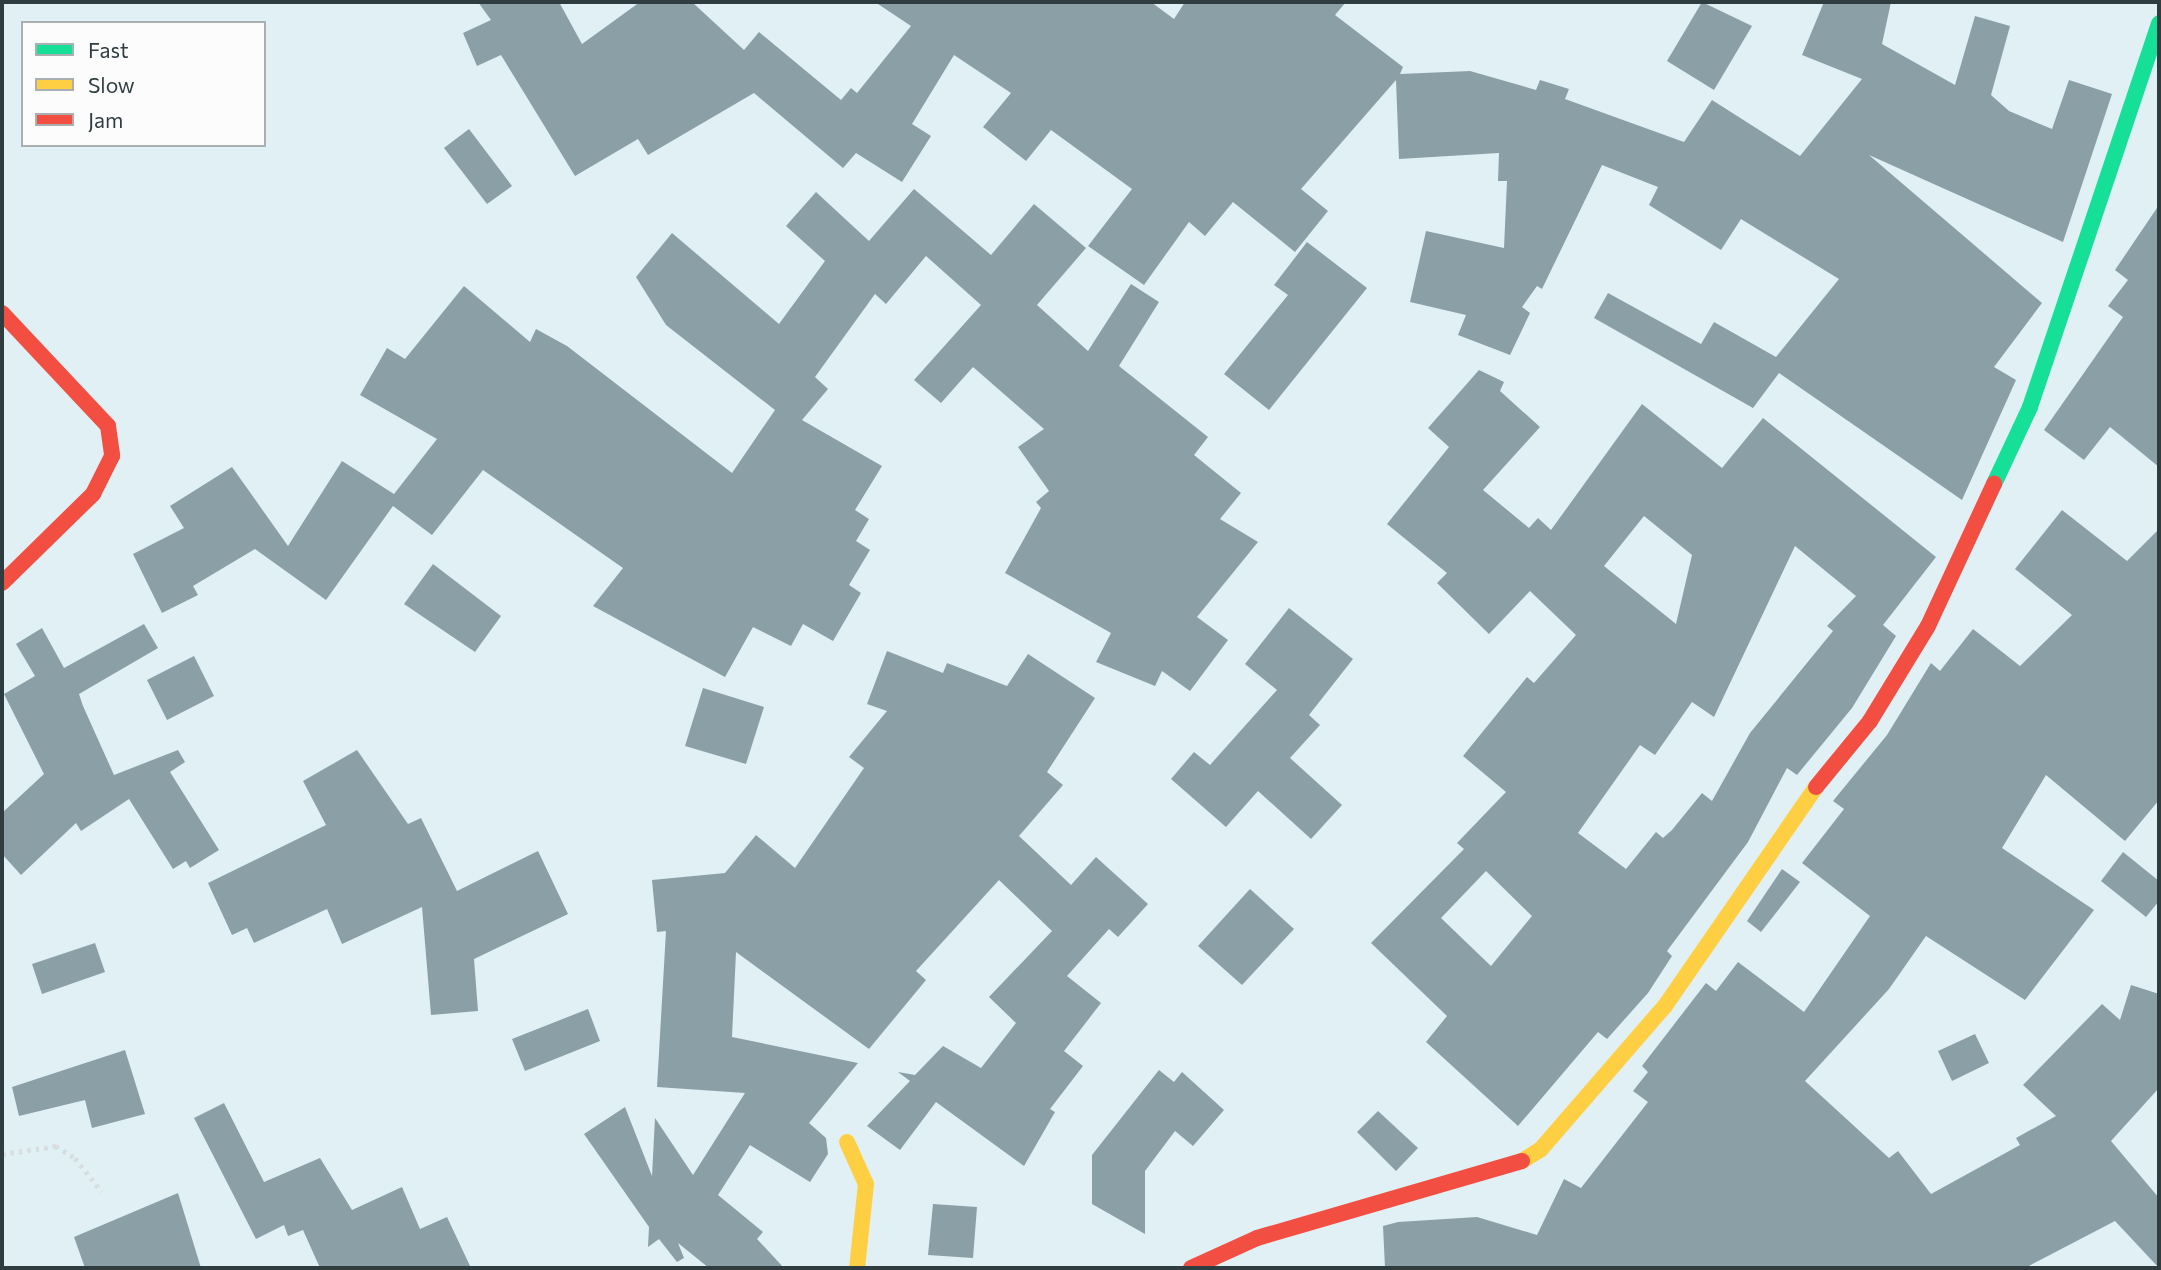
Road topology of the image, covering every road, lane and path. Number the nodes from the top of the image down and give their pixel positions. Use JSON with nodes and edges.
{"nodes":[{"id":1,"x":2159,"y":23,"type":"edge"},
{"id":2,"x":2,"y":313,"type":"edge"},
{"id":3,"x":2,"y":583,"type":"edge"},
{"id":4,"x":848,"y":1142,"type":"dead end"},
{"id":5,"x":2,"y":1154,"type":"edge"},
{"id":6,"x":102,"y":1192,"type":"dead end"},
{"id":7,"x":857,"y":1268,"type":"edge"},
{"id":8,"x":1191,"y":1268,"type":"edge"}],
"edges":[{"from":1,"to":8,"type":"street"},
{"from":2,"to":3,"type":"street"},
{"from":4,"to":7,"type":"street"},
{"from":5,"to":6,"type":"path"}]}
